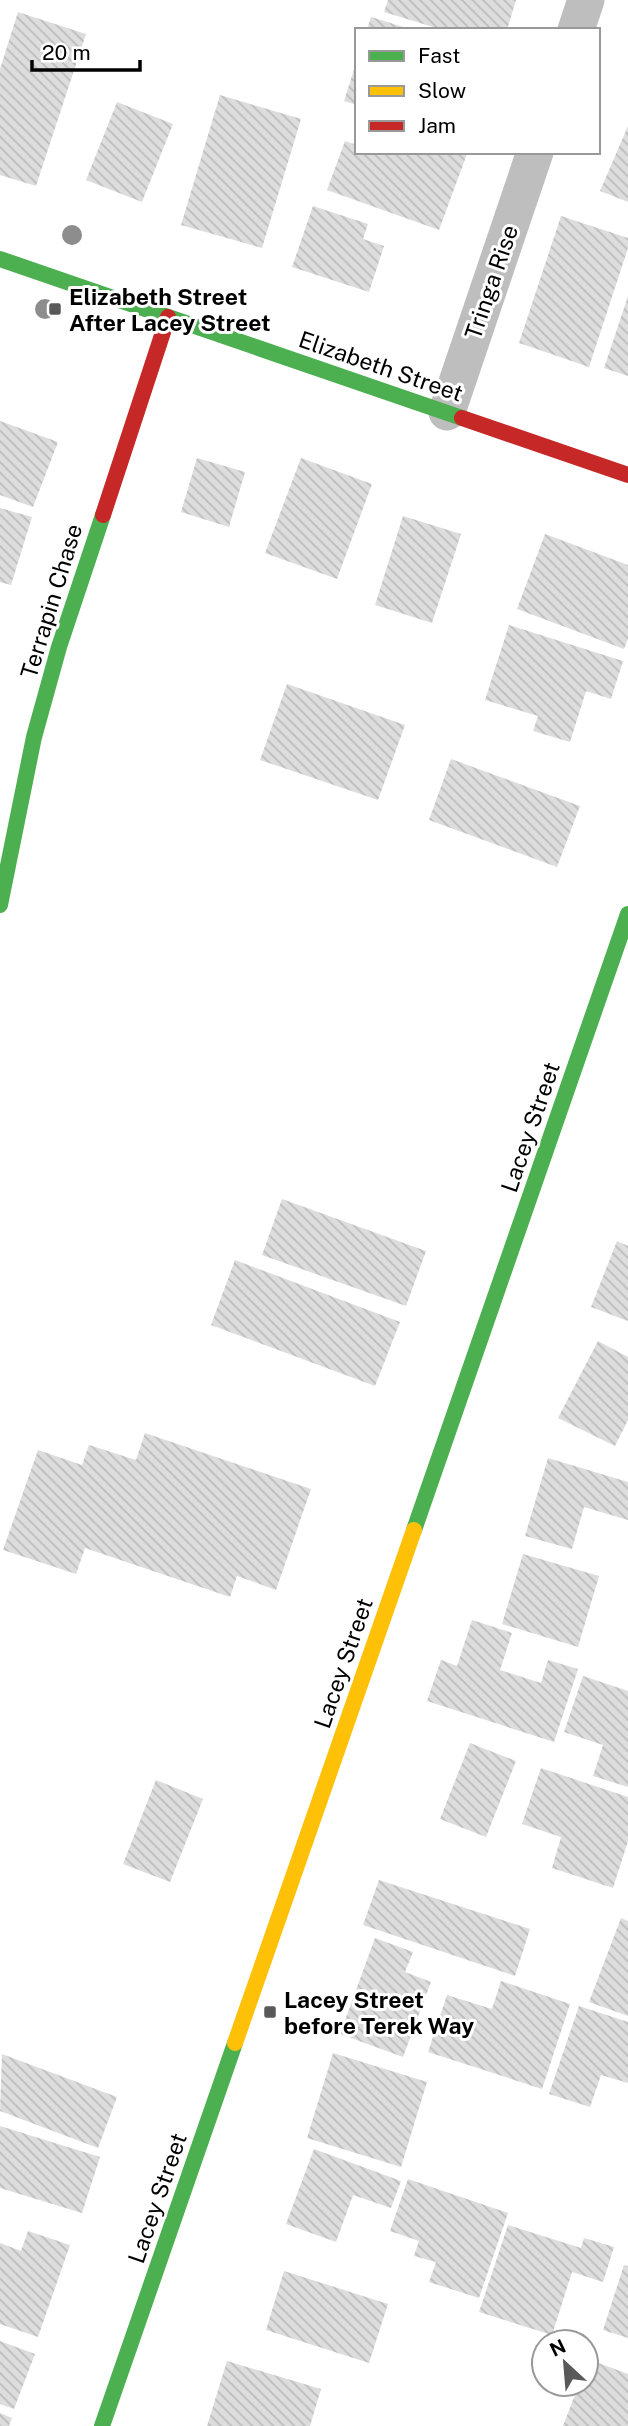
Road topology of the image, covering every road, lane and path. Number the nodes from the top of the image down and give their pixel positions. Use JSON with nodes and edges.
{"nodes":[{"id":1,"x":586,"y":0,"type":"edge"},
{"id":2,"x":577,"y":28,"type":"edge"},
{"id":3,"x":534,"y":154,"type":"edge"},
{"id":4,"x":0,"y":259,"type":"edge"},
{"id":5,"x":168,"y":317,"type":"junction"},
{"id":6,"x":447,"y":412,"type":"junction"},
{"id":7,"x":628,"y":475,"type":"edge"},
{"id":8,"x":0,"y":905,"type":"edge"},
{"id":9,"x":628,"y":914,"type":"edge"},
{"id":10,"x":102,"y":2426,"type":"edge"}],
"edges":[{"from":1,"to":2,"type":"street"},
{"from":3,"to":6,"type":"street","name":"Tringa Rise"},
{"from":4,"to":5,"type":"street","name":"Elizabeth Street"},
{"from":5,"to":6,"type":"street","name":"Elizabeth Street"},
{"from":5,"to":8,"type":"street","name":"Terrapin Chase"},
{"from":6,"to":7,"type":"street","name":"Elizabeth Street"},
{"from":9,"to":10,"type":"street","name":"Lacey Street"}]}
